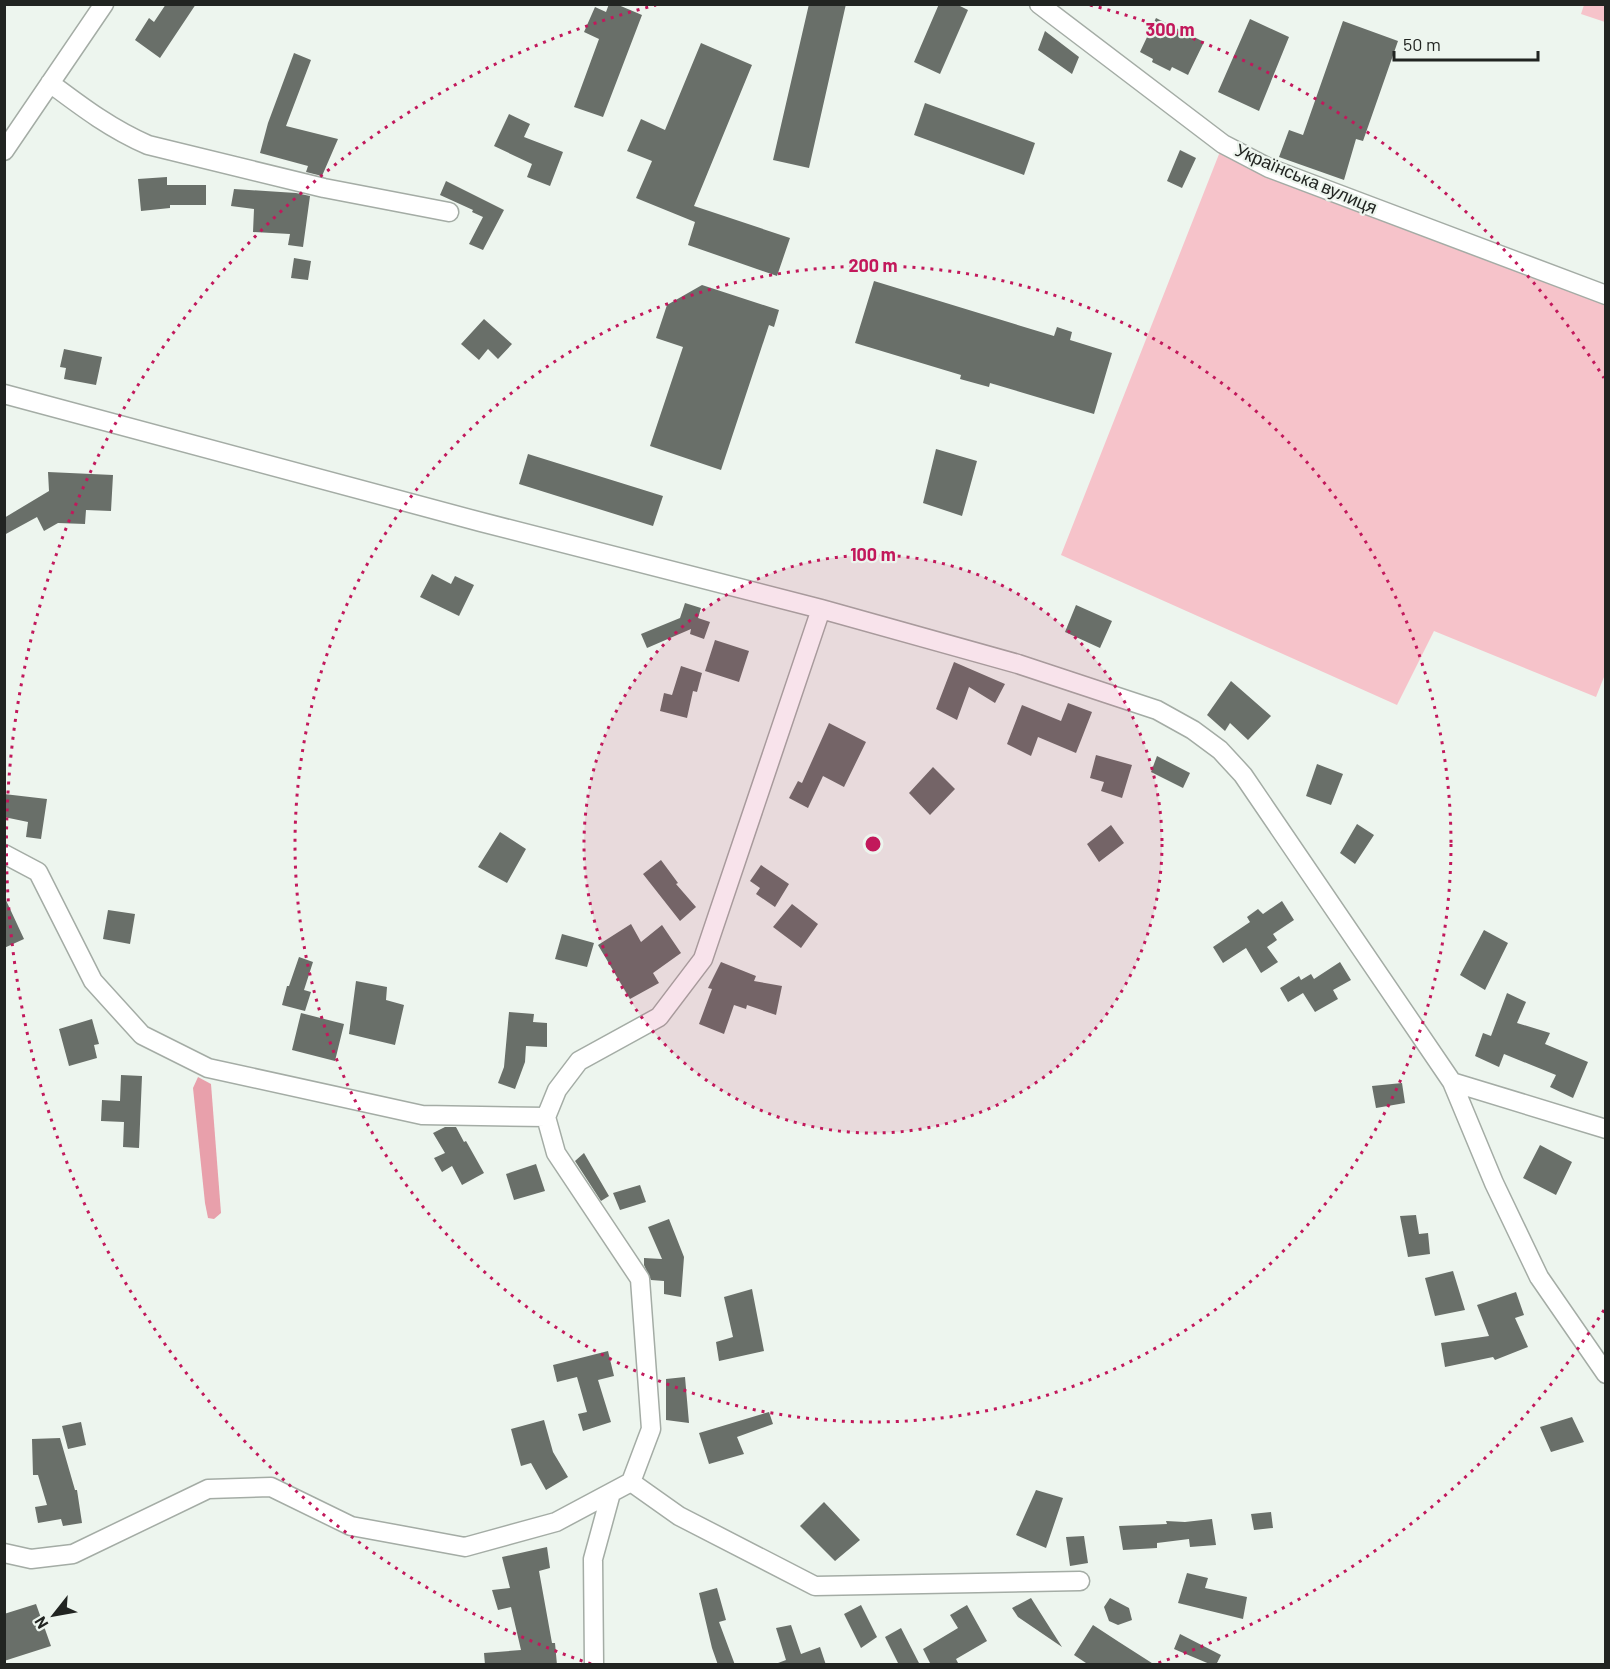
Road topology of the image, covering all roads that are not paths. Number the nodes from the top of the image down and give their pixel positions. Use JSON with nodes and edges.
{"nodes":[{"id":1,"x":104,"y":4,"type":"edge"},
{"id":2,"x":1039,"y":4,"type":"edge"},
{"id":3,"x":50,"y":83,"type":"junction"},
{"id":4,"x":4,"y":151,"type":"edge"},
{"id":5,"x":448,"y":212,"type":"dead end"},
{"id":6,"x":1605,"y":295,"type":"edge"},
{"id":7,"x":4,"y":394,"type":"edge"},
{"id":8,"x":821,"y":609,"type":"junction"},
{"id":9,"x":4,"y":854,"type":"edge"},
{"id":10,"x":1452,"y":1082,"type":"junction"},
{"id":11,"x":546,"y":1117,"type":"junction"},
{"id":12,"x":1605,"y":1129,"type":"edge"},
{"id":13,"x":1605,"y":1374,"type":"edge"},
{"id":14,"x":631,"y":1482,"type":"junction"},
{"id":15,"x":611,"y":1493,"type":"junction"},
{"id":16,"x":4,"y":1553,"type":"edge"},
{"id":17,"x":1080,"y":1581,"type":"dead end"},
{"id":18,"x":594,"y":1665,"type":"edge"}],
"edges":[{"from":1,"to":3,"type":"street"},
{"from":2,"to":6,"type":"street","name":"Українська вулиця"},
{"from":3,"to":4,"type":"street"},
{"from":3,"to":5,"type":"street"},
{"from":7,"to":8,"type":"street"},
{"from":8,"to":10,"type":"street"},
{"from":8,"to":11,"type":"street"},
{"from":9,"to":11,"type":"street"},
{"from":10,"to":12,"type":"street"},
{"from":10,"to":13,"type":"street"},
{"from":11,"to":14,"type":"street"},
{"from":14,"to":15,"type":"street"},
{"from":14,"to":17,"type":"street"},
{"from":15,"to":16,"type":"street"},
{"from":15,"to":18,"type":"street"}]}
